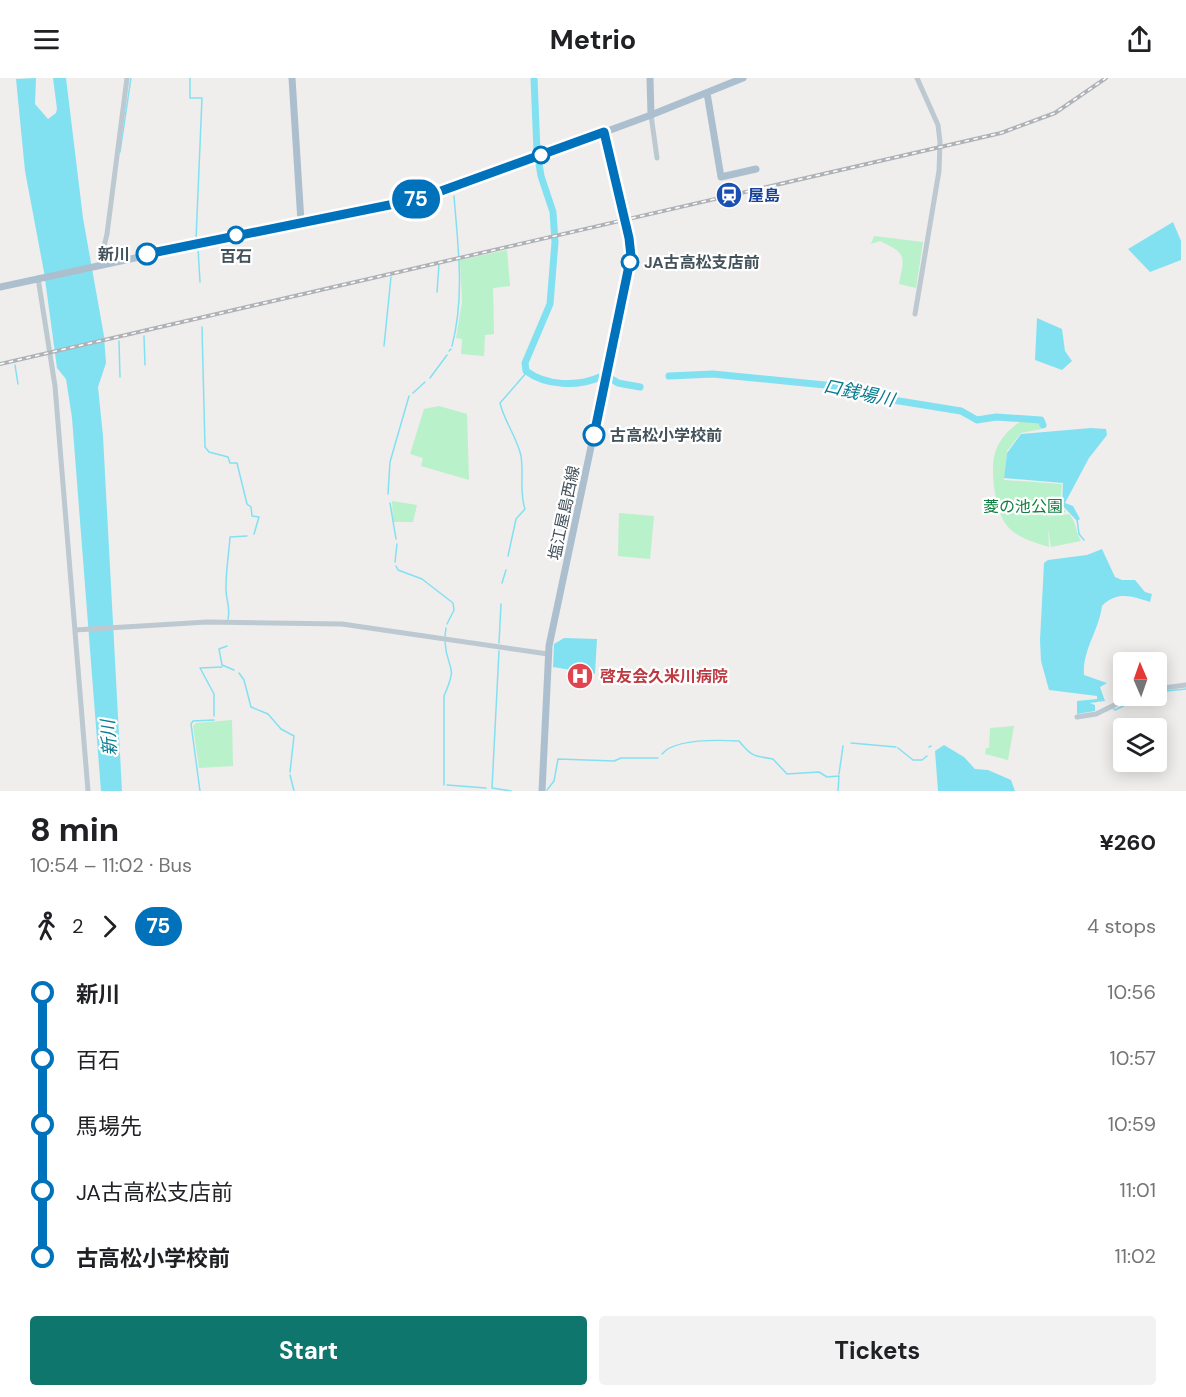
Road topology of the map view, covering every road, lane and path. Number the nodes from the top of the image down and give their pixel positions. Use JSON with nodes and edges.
{"nodes":[{"id":1,"x":127,"y":78,"type":"edge"},
{"id":2,"x":292,"y":78,"type":"edge"},
{"id":3,"x":650,"y":78,"type":"edge"},
{"id":4,"x":743,"y":78,"type":"edge"},
{"id":5,"x":917,"y":78,"type":"edge"},
{"id":6,"x":707,"y":93,"type":"junction"},
{"id":7,"x":651,"y":115,"type":"junction"},
{"id":8,"x":604,"y":132,"type":"junction"},
{"id":9,"x":657,"y":158,"type":"dead end"},
{"id":10,"x":756,"y":169,"type":"dead end"},
{"id":11,"x":301,"y":222,"type":"junction"},
{"id":12,"x":98,"y":264,"type":"junction"},
{"id":13,"x":41,"y":277,"type":"junction"},
{"id":14,"x":0,"y":287,"type":"edge"},
{"id":15,"x":915,"y":314,"type":"dead end"},
{"id":16,"x":76,"y":630,"type":"junction"},
{"id":17,"x":548,"y":654,"type":"junction"},
{"id":18,"x":1186,"y":685,"type":"edge"},
{"id":19,"x":1167,"y":688,"type":"edge"},
{"id":20,"x":1114,"y":706,"type":"edge"},
{"id":21,"x":1077,"y":717,"type":"dead end"},
{"id":22,"x":88,"y":791,"type":"edge"},
{"id":23,"x":542,"y":791,"type":"edge"}],
"edges":[{"from":1,"to":12,"type":"street"},
{"from":2,"to":11,"type":"main road"},
{"from":3,"to":7,"type":"main road"},
{"from":4,"to":6,"type":"main road"},
{"from":5,"to":15,"type":"street"},
{"from":6,"to":7,"type":"main road"},
{"from":6,"to":10,"type":"main road"},
{"from":7,"to":8,"type":"main road"},
{"from":7,"to":9,"type":"street"},
{"from":8,"to":11,"type":"main road"},
{"from":8,"to":17,"type":"main road","name":"塩江屋島西線"},
{"from":11,"to":12,"type":"main road"},
{"from":12,"to":13,"type":"main road"},
{"from":13,"to":14,"type":"main road"},
{"from":13,"to":16,"type":"street"},
{"from":16,"to":17,"type":"street"},
{"from":16,"to":22,"type":"street"},
{"from":17,"to":23,"type":"main road","name":"塩江屋島西線"},
{"from":18,"to":19,"type":"street"},
{"from":20,"to":21,"type":"street"}]}
